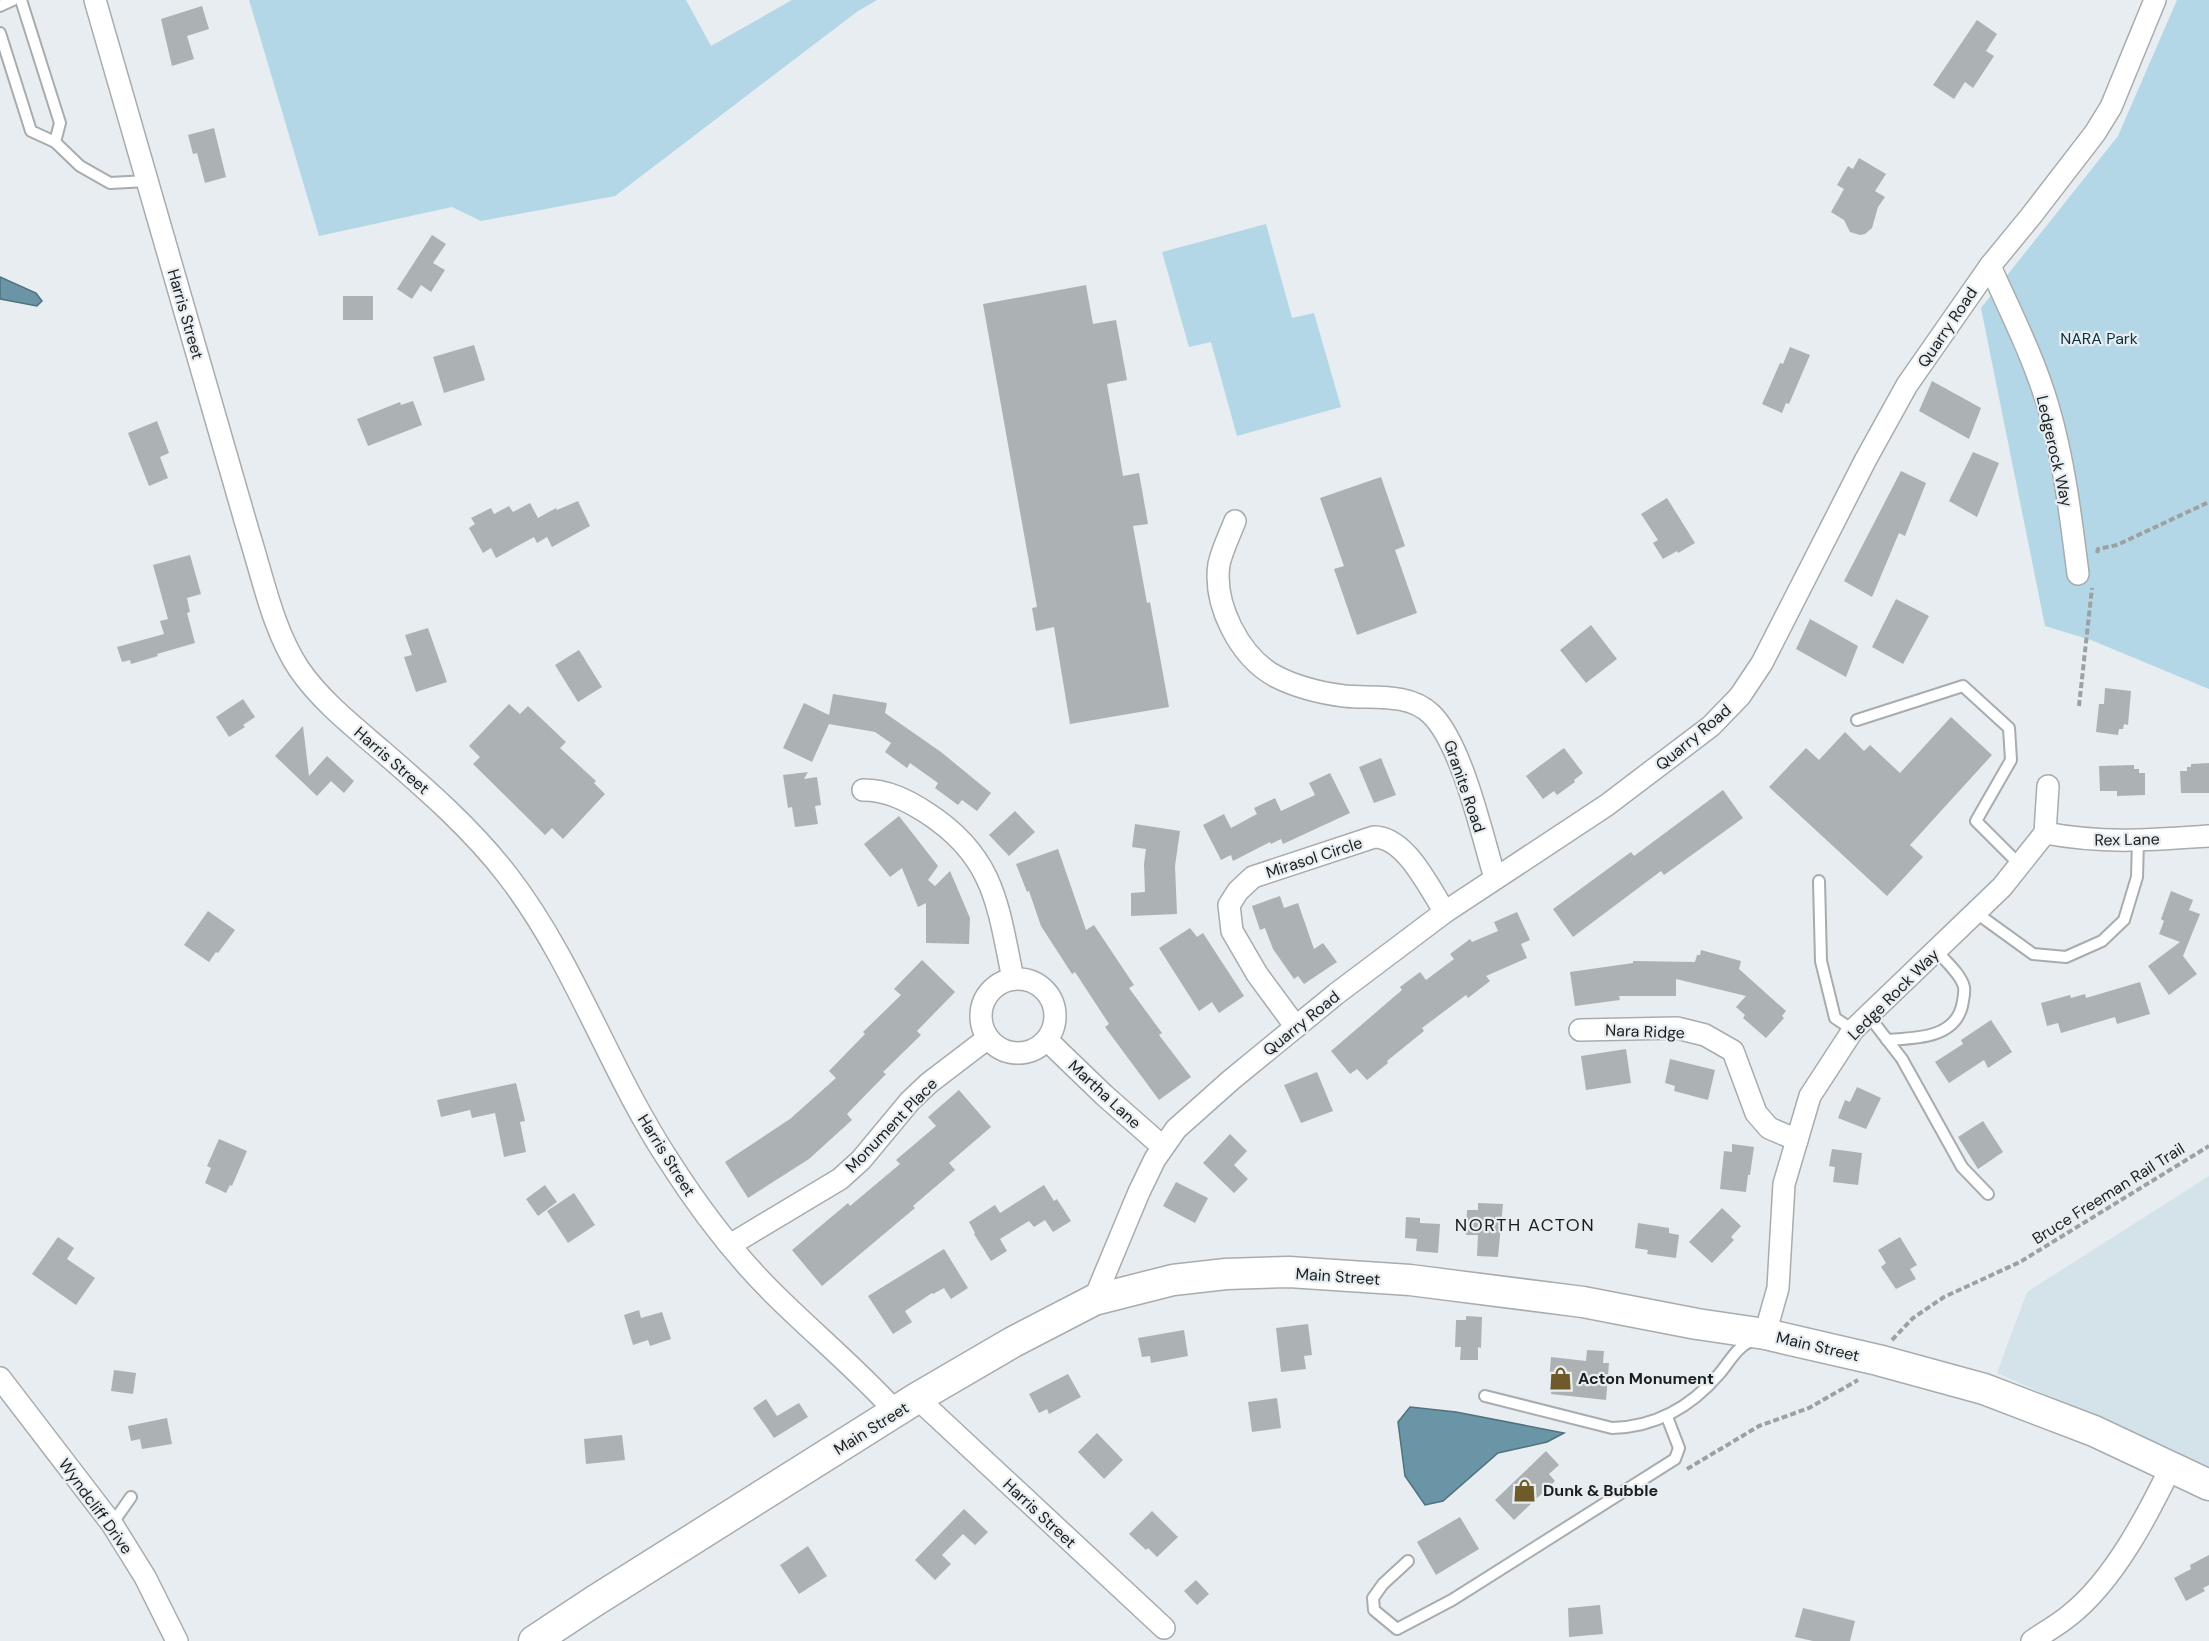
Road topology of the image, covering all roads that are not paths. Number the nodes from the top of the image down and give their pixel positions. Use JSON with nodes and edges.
{"nodes":[{"id":1,"x":13,"y":0,"type":"edge"},
{"id":2,"x":21,"y":0,"type":"edge"},
{"id":3,"x":95,"y":0,"type":"edge"},
{"id":4,"x":2156,"y":0,"type":"edge"},
{"id":5,"x":0,"y":6,"type":"edge"},
{"id":6,"x":0,"y":33,"type":"edge"},
{"id":7,"x":55,"y":142,"type":"junction"},
{"id":8,"x":147,"y":181,"type":"junction"},
{"id":9,"x":1990,"y":266,"type":"junction"},
{"id":10,"x":1235,"y":521,"type":"dead end"},
{"id":11,"x":2085,"y":580,"type":"road end"},
{"id":12,"x":1857,"y":720,"type":"dead end"},
{"id":13,"x":2048,"y":786,"type":"dead end"},
{"id":14,"x":863,"y":790,"type":"dead end"},
{"id":15,"x":2045,"y":833,"type":"junction"},
{"id":16,"x":2209,"y":836,"type":"edge"},
{"id":17,"x":2138,"y":841,"type":"junction"},
{"id":18,"x":2020,"y":865,"type":"junction"},
{"id":19,"x":1495,"y":878,"type":"junction"},
{"id":20,"x":1819,"y":880,"type":"dead end"},
{"id":21,"x":1445,"y":912,"type":"junction"},
{"id":22,"x":1975,"y":912,"type":"junction"},
{"id":23,"x":1936,"y":950,"type":"junction"},
{"id":24,"x":1013,"y":979,"type":"junction"},
{"id":25,"x":1868,"y":1015,"type":"junction"},
{"id":26,"x":1296,"y":1027,"type":"junction"},
{"id":27,"x":1580,"y":1030,"type":"dead end"},
{"id":28,"x":1853,"y":1030,"type":"junction"},
{"id":29,"x":988,"y":1038,"type":"junction"},
{"id":30,"x":1047,"y":1040,"type":"junction"},
{"id":31,"x":1887,"y":1040,"type":"junction"},
{"id":32,"x":1797,"y":1140,"type":"junction"},
{"id":33,"x":1163,"y":1147,"type":"junction"},
{"id":34,"x":1988,"y":1194,"type":"dead end"},
{"id":35,"x":730,"y":1245,"type":"junction"},
{"id":36,"x":1094,"y":1300,"type":"junction"},
{"id":37,"x":1765,"y":1334,"type":"junction"},
{"id":38,"x":0,"y":1378,"type":"edge"},
{"id":39,"x":1485,"y":1396,"type":"dead end"},
{"id":40,"x":0,"y":1405,"type":"edge"},
{"id":41,"x":906,"y":1405,"type":"junction"},
{"id":42,"x":23,"y":1407,"type":"junction"},
{"id":43,"x":1667,"y":1417,"type":"junction"},
{"id":44,"x":2171,"y":1467,"type":"junction"},
{"id":45,"x":2209,"y":1485,"type":"edge"},
{"id":46,"x":130,"y":1497,"type":"dead end"},
{"id":47,"x":112,"y":1524,"type":"junction"},
{"id":48,"x":1408,"y":1561,"type":"dead end"},
{"id":49,"x":1164,"y":1628,"type":"dead end"},
{"id":50,"x":177,"y":1641,"type":"edge"},
{"id":51,"x":534,"y":1641,"type":"edge"},
{"id":52,"x":2032,"y":1641,"type":"edge"}],
"edges":[{"from":1,"to":5,"type":"lane"},
{"from":2,"to":7,"type":"lane"},
{"from":3,"to":8,"type":"street","name":"Harris Street"},
{"from":4,"to":9,"type":"street","name":"Quarry Road"},
{"from":6,"to":7,"type":"lane"},
{"from":7,"to":8,"type":"lane"},
{"from":8,"to":35,"type":"street","name":"Harris Street"},
{"from":9,"to":11,"type":"street","name":"Ledgerock Way"},
{"from":9,"to":19,"type":"street","name":"Quarry Road"},
{"from":10,"to":19,"type":"street","name":"Granite Road"},
{"from":12,"to":18,"type":"lane"},
{"from":13,"to":15,"type":"street"},
{"from":14,"to":24,"type":"street"},
{"from":15,"to":17,"type":"street","name":"Rex Lane"},
{"from":15,"to":18,"type":"street","name":"Ledge Rock Way"},
{"from":16,"to":17,"type":"street","name":"Rex Lane"},
{"from":17,"to":22,"type":"lane"},
{"from":18,"to":22,"type":"street","name":"Ledge Rock Way"},
{"from":19,"to":21,"type":"street","name":"Quarry Road"},
{"from":20,"to":28,"type":"lane"},
{"from":21,"to":26,"type":"street","name":"Quarry Road"},
{"from":21,"to":26,"type":"street","name":"Mirasol Circle"},
{"from":22,"to":23,"type":"street","name":"Ledge Rock Way"},
{"from":23,"to":25,"type":"street","name":"Ledge Rock Way"},
{"from":23,"to":31,"type":"lane"},
{"from":24,"to":29,"type":"street"},
{"from":24,"to":30,"type":"street"},
{"from":25,"to":28,"type":"street","name":"Ledge Rock Way"},
{"from":25,"to":31,"type":"lane"},
{"from":26,"to":33,"type":"street","name":"Quarry Road"},
{"from":27,"to":32,"type":"street","name":"Nara Ridge"},
{"from":28,"to":32,"type":"street","name":"Ledge Rock Way"},
{"from":29,"to":30,"type":"street"},
{"from":29,"to":35,"type":"street","name":"Monument Place"},
{"from":30,"to":33,"type":"street","name":"Martha Lane"},
{"from":31,"to":34,"type":"lane"},
{"from":32,"to":37,"type":"street","name":"Ledge Rock Way"},
{"from":33,"to":36,"type":"street","name":"Quarry Road"},
{"from":35,"to":41,"type":"street","name":"Harris Street"},
{"from":36,"to":37,"type":"main road","name":"Main Street"},
{"from":36,"to":41,"type":"main road","name":"Main Street"},
{"from":37,"to":43,"type":"lane"},
{"from":37,"to":44,"type":"main road","name":"Main Street"},
{"from":38,"to":42,"type":"street","name":"Wyndcliff Drive"},
{"from":39,"to":43,"type":"lane"},
{"from":40,"to":42,"type":"street"},
{"from":41,"to":49,"type":"street","name":"Harris Street"},
{"from":41,"to":51,"type":"main road","name":"Main Street"},
{"from":42,"to":47,"type":"street","name":"Wyndcliff Drive"},
{"from":43,"to":48,"type":"lane"},
{"from":44,"to":45,"type":"main road","name":"Main Street"},
{"from":44,"to":52,"type":"street"},
{"from":46,"to":47,"type":"lane"},
{"from":47,"to":50,"type":"street","name":"Wyndcliff Drive"}]}
